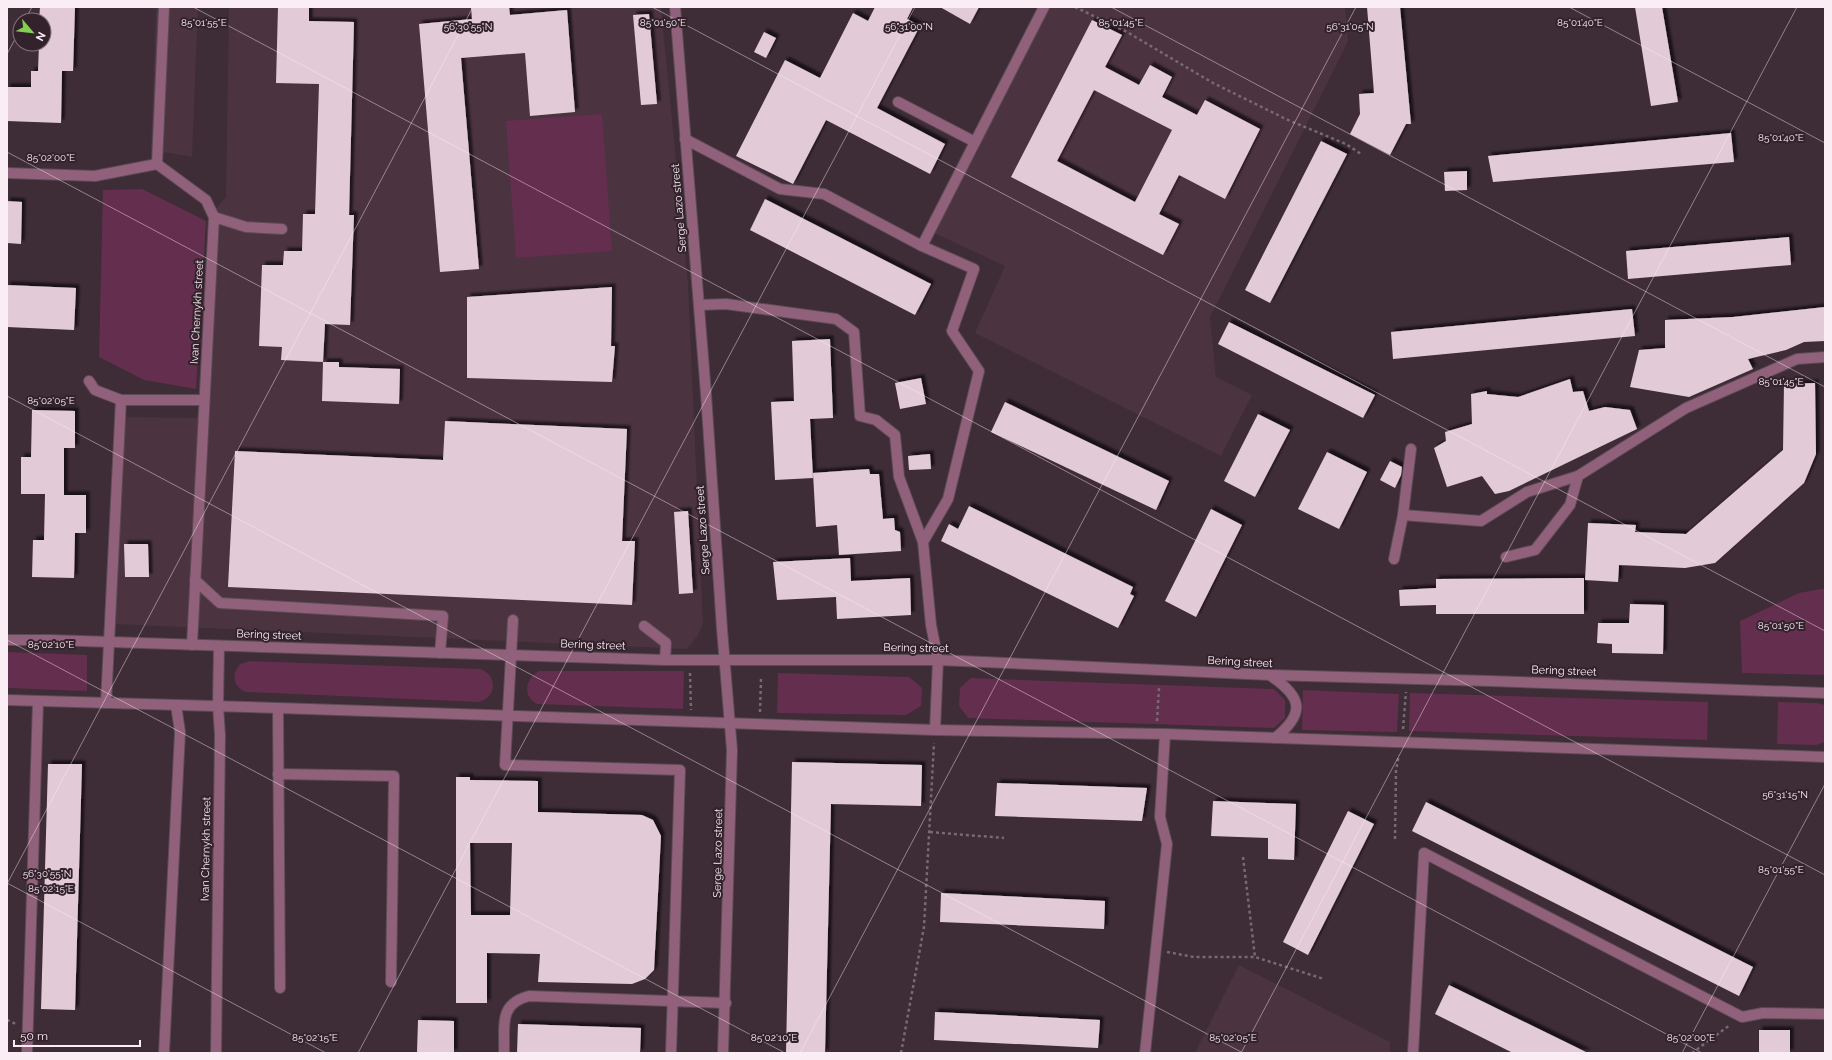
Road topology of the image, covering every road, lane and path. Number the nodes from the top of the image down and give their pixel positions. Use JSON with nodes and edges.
{"nodes":[{"id":1,"x":164,"y":7,"type":"edge"},
{"id":2,"x":675,"y":7,"type":"edge"},
{"id":3,"x":1044,"y":7,"type":"edge"},
{"id":4,"x":1075,"y":7,"type":"edge"},
{"id":5,"x":898,"y":102,"type":"dead end"},
{"id":6,"x":685,"y":139,"type":"junction"},
{"id":7,"x":976,"y":142,"type":"junction"},
{"id":8,"x":1361,"y":154,"type":"dead end"},
{"id":9,"x":158,"y":164,"type":"junction"},
{"id":10,"x":7,"y":173,"type":"edge"},
{"id":11,"x":214,"y":217,"type":"junction"},
{"id":12,"x":282,"y":229,"type":"dead end"},
{"id":13,"x":922,"y":246,"type":"junction"},
{"id":14,"x":699,"y":305,"type":"junction"},
{"id":15,"x":1825,"y":357,"type":"edge"},
{"id":16,"x":89,"y":381,"type":"dead end"},
{"id":17,"x":121,"y":400,"type":"junction"},
{"id":18,"x":204,"y":400,"type":"junction"},
{"id":19,"x":1411,"y":449,"type":"dead end"},
{"id":20,"x":1578,"y":476,"type":"junction"},
{"id":21,"x":1403,"y":515,"type":"junction"},
{"id":22,"x":922,"y":542,"type":"junction"},
{"id":23,"x":1506,"y":557,"type":"dead end"},
{"id":24,"x":1394,"y":559,"type":"dead end"},
{"id":25,"x":195,"y":580,"type":"junction"},
{"id":26,"x":513,"y":620,"type":"dead end"},
{"id":27,"x":644,"y":626,"type":"dead end"},
{"id":28,"x":7,"y":640,"type":"edge"},
{"id":29,"x":108,"y":642,"type":"junction"},
{"id":30,"x":192,"y":645,"type":"junction"},
{"id":31,"x":219,"y":646,"type":"junction"},
{"id":32,"x":440,"y":653,"type":"junction"},
{"id":33,"x":511,"y":655,"type":"junction"},
{"id":34,"x":725,"y":659,"type":"junction"},
{"id":35,"x":665,"y":660,"type":"junction"},
{"id":36,"x":938,"y":660,"type":"junction"},
{"id":37,"x":690,"y":673,"type":"dead end"},
{"id":38,"x":1270,"y":675,"type":"junction"},
{"id":39,"x":761,"y":679,"type":"dead end"},
{"id":40,"x":1407,"y":679,"type":"junction"},
{"id":41,"x":1159,"y":688,"type":"dead end"},
{"id":42,"x":1813,"y":692,"type":"junction"},
{"id":43,"x":1825,"y":693,"type":"edge"},
{"id":44,"x":1825,"y":697,"type":"edge"},
{"id":45,"x":7,"y":700,"type":"edge"},
{"id":46,"x":38,"y":702,"type":"junction"},
{"id":47,"x":106,"y":703,"type":"junction"},
{"id":48,"x":176,"y":705,"type":"junction"},
{"id":49,"x":218,"y":706,"type":"junction"},
{"id":50,"x":278,"y":708,"type":"junction"},
{"id":51,"x":691,"y":710,"type":"dead end"},
{"id":52,"x":760,"y":713,"type":"dead end"},
{"id":53,"x":508,"y":716,"type":"junction"},
{"id":54,"x":731,"y":723,"type":"junction"},
{"id":55,"x":1157,"y":724,"type":"dead end"},
{"id":56,"x":934,"y":730,"type":"junction"},
{"id":57,"x":1165,"y":734,"type":"junction"},
{"id":58,"x":1275,"y":738,"type":"junction"},
{"id":59,"x":1401,"y":743,"type":"junction"},
{"id":60,"x":1825,"y":753,"type":"edge"},
{"id":61,"x":1809,"y":757,"type":"junction"},
{"id":62,"x":1825,"y":757,"type":"edge"},
{"id":63,"x":278,"y":774,"type":"junction"},
{"id":64,"x":930,"y":832,"type":"junction"},
{"id":65,"x":1004,"y":838,"type":"dead end"},
{"id":66,"x":1395,"y":839,"type":"dead end"},
{"id":67,"x":1243,"y":857,"type":"dead end"},
{"id":68,"x":1155,"y":950,"type":"junction"},
{"id":69,"x":1255,"y":957,"type":"junction"},
{"id":70,"x":1324,"y":979,"type":"dead end"},
{"id":71,"x":391,"y":982,"type":"dead end"},
{"id":72,"x":280,"y":988,"type":"dead end"},
{"id":73,"x":673,"y":1001,"type":"junction"},
{"id":74,"x":726,"y":1003,"type":"junction"},
{"id":75,"x":1825,"y":1014,"type":"edge"},
{"id":76,"x":1742,"y":1017,"type":"junction"},
{"id":77,"x":27,"y":1053,"type":"edge"},
{"id":78,"x":164,"y":1053,"type":"edge"},
{"id":79,"x":216,"y":1053,"type":"edge"},
{"id":80,"x":504,"y":1053,"type":"edge"},
{"id":81,"x":671,"y":1053,"type":"edge"},
{"id":82,"x":723,"y":1053,"type":"edge"},
{"id":83,"x":901,"y":1053,"type":"edge"},
{"id":84,"x":1145,"y":1053,"type":"edge"},
{"id":85,"x":1413,"y":1053,"type":"edge"},
{"id":86,"x":1692,"y":1053,"type":"edge"}],
"edges":[{"from":1,"to":9,"type":"street"},
{"from":2,"to":6,"type":"street","name":"Serge Lazo street"},
{"from":3,"to":7,"type":"street"},
{"from":4,"to":8,"type":"path"},
{"from":5,"to":7,"type":"street"},
{"from":6,"to":13,"type":"street"},
{"from":6,"to":14,"type":"street","name":"Serge Lazo street"},
{"from":7,"to":13,"type":"street"},
{"from":9,"to":10,"type":"street"},
{"from":9,"to":11,"type":"street","name":"Ivan Chernykh street"},
{"from":11,"to":12,"type":"street"},
{"from":11,"to":18,"type":"street","name":"Ivan Chernykh street"},
{"from":13,"to":22,"type":"street"},
{"from":14,"to":22,"type":"street"},
{"from":14,"to":34,"type":"street","name":"Serge Lazo street"},
{"from":15,"to":20,"type":"street"},
{"from":16,"to":17,"type":"street"},
{"from":17,"to":18,"type":"street"},
{"from":17,"to":29,"type":"street"},
{"from":18,"to":25,"type":"street","name":"Ivan Chernykh street"},
{"from":19,"to":21,"type":"street"},
{"from":20,"to":21,"type":"street"},
{"from":20,"to":23,"type":"street"},
{"from":21,"to":24,"type":"street"},
{"from":22,"to":36,"type":"street"},
{"from":25,"to":30,"type":"street","name":"Ivan Chernykh street"},
{"from":25,"to":32,"type":"street"},
{"from":26,"to":33,"type":"street"},
{"from":27,"to":35,"type":"street"},
{"from":28,"to":29,"type":"street","name":"Bering street"},
{"from":29,"to":30,"type":"street","name":"Bering street"},
{"from":29,"to":47,"type":"street"},
{"from":30,"to":31,"type":"street","name":"Bering street"},
{"from":31,"to":32,"type":"street","name":"Bering street"},
{"from":31,"to":49,"type":"street","name":"Ivan Chernykh street"},
{"from":32,"to":33,"type":"street","name":"Bering street"},
{"from":33,"to":35,"type":"street","name":"Bering street"},
{"from":33,"to":53,"type":"street"},
{"from":34,"to":35,"type":"street","name":"Bering street"},
{"from":34,"to":36,"type":"street","name":"Bering street"},
{"from":34,"to":54,"type":"street","name":"Serge Lazo street"},
{"from":36,"to":38,"type":"street","name":"Bering street"},
{"from":36,"to":56,"type":"street"},
{"from":37,"to":51,"type":"path"},
{"from":38,"to":40,"type":"street","name":"Bering street"},
{"from":38,"to":58,"type":"street"},
{"from":39,"to":52,"type":"path"},
{"from":40,"to":42,"type":"street","name":"Bering street"},
{"from":40,"to":59,"type":"path"},
{"from":41,"to":55,"type":"path"},
{"from":42,"to":43,"type":"street","name":"Bering street"},
{"from":42,"to":44,"type":"street"},
{"from":45,"to":46,"type":"street"},
{"from":46,"to":47,"type":"street"},
{"from":46,"to":77,"type":"street"},
{"from":47,"to":48,"type":"street"},
{"from":48,"to":49,"type":"street"},
{"from":48,"to":78,"type":"street"},
{"from":49,"to":50,"type":"street"},
{"from":49,"to":79,"type":"street","name":"Ivan Chernykh street"},
{"from":50,"to":53,"type":"street"},
{"from":50,"to":63,"type":"street"},
{"from":53,"to":54,"type":"street"},
{"from":53,"to":73,"type":"street"},
{"from":54,"to":56,"type":"street"},
{"from":54,"to":74,"type":"street","name":"Serge Lazo street"},
{"from":56,"to":57,"type":"street"},
{"from":56,"to":64,"type":"path"},
{"from":57,"to":58,"type":"street"},
{"from":57,"to":68,"type":"street"},
{"from":58,"to":59,"type":"street"},
{"from":59,"to":61,"type":"street"},
{"from":59,"to":66,"type":"path"},
{"from":60,"to":61,"type":"street"},
{"from":61,"to":62,"type":"street"},
{"from":63,"to":71,"type":"street"},
{"from":63,"to":72,"type":"street"},
{"from":64,"to":65,"type":"path"},
{"from":64,"to":83,"type":"path"},
{"from":67,"to":69,"type":"path"},
{"from":68,"to":69,"type":"path"},
{"from":68,"to":84,"type":"street"},
{"from":69,"to":70,"type":"path"},
{"from":73,"to":74,"type":"street"},
{"from":73,"to":80,"type":"street"},
{"from":73,"to":81,"type":"street"},
{"from":74,"to":82,"type":"street","name":"Serge Lazo street"},
{"from":75,"to":76,"type":"street"},
{"from":76,"to":85,"type":"street"},
{"from":76,"to":86,"type":"path"}]}
